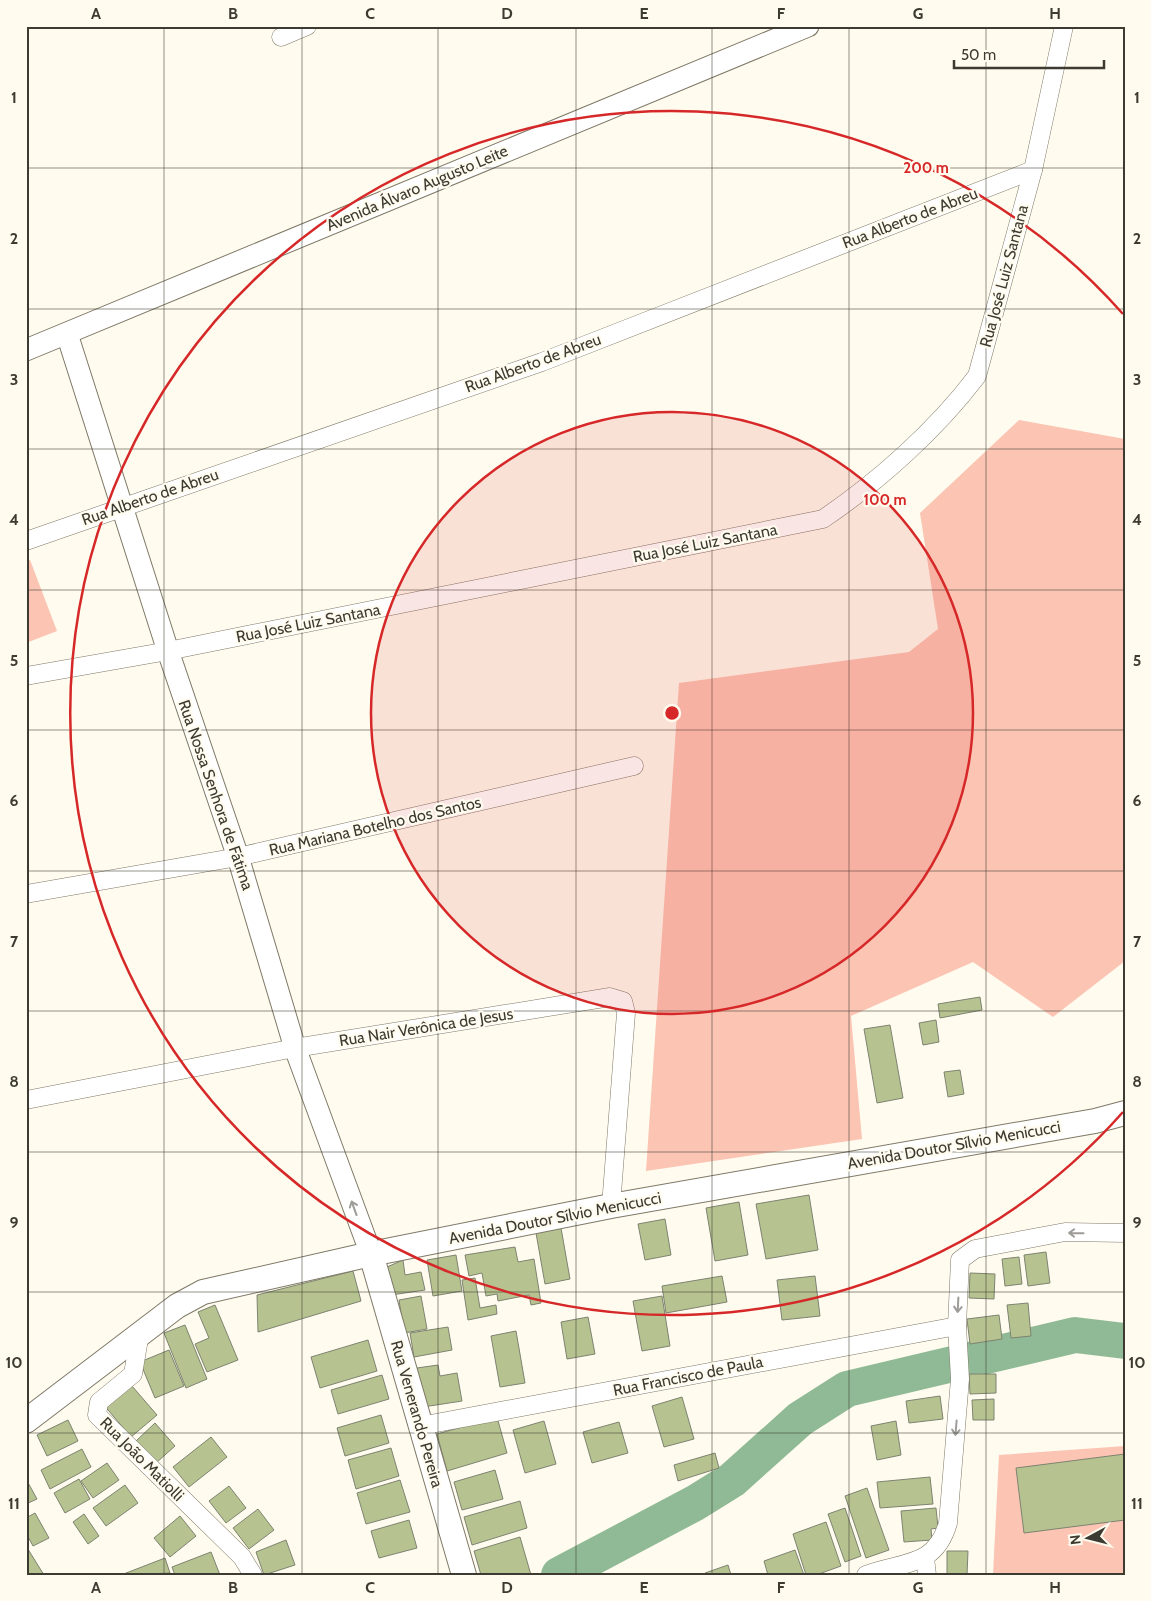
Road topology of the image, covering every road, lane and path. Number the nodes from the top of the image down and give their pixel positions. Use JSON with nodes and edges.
{"nodes":[{"id":1,"x":307,"y":26,"type":"edge"},
{"id":2,"x":808,"y":26,"type":"edge"},
{"id":3,"x":1064,"y":26,"type":"edge"},
{"id":4,"x":281,"y":37,"type":"dead end"},
{"id":5,"x":1033,"y":170,"type":"junction"},
{"id":6,"x":68,"y":334,"type":"junction"},
{"id":7,"x":26,"y":350,"type":"edge"},
{"id":8,"x":121,"y":506,"type":"junction"},
{"id":9,"x":26,"y":541,"type":"edge"},
{"id":10,"x":168,"y":651,"type":"junction"},
{"id":11,"x":26,"y":676,"type":"edge"},
{"id":12,"x":634,"y":766,"type":"dead end"},
{"id":13,"x":238,"y":857,"type":"junction"},
{"id":14,"x":26,"y":894,"type":"edge"},
{"id":15,"x":295,"y":1048,"type":"junction"},
{"id":16,"x":26,"y":1100,"type":"edge"},
{"id":17,"x":1125,"y":1113,"type":"edge"},
{"id":18,"x":611,"y":1206,"type":"junction"},
{"id":19,"x":1125,"y":1233,"type":"edge"},
{"id":20,"x":371,"y":1254,"type":"junction"},
{"id":21,"x":957,"y":1326,"type":"junction"},
{"id":22,"x":140,"y":1334,"type":"junction"},
{"id":23,"x":26,"y":1421,"type":"edge"},
{"id":24,"x":420,"y":1426,"type":"junction"},
{"id":25,"x":926,"y":1566,"type":"edge"},
{"id":26,"x":253,"y":1575,"type":"edge"},
{"id":27,"x":464,"y":1575,"type":"edge"},
{"id":28,"x":866,"y":1575,"type":"edge"}],
"edges":[{"from":1,"to":4,"type":"street"},
{"from":2,"to":6,"type":"street","name":"Avenida Álvaro Augusto Leite"},
{"from":3,"to":5,"type":"street","name":"Rua José Luiz Santana"},
{"from":5,"to":8,"type":"street","name":"Rua Alberto de Abreu"},
{"from":5,"to":10,"type":"street","name":"Rua José Luiz Santana"},
{"from":6,"to":7,"type":"street","name":"Avenida Álvaro Augusto Leite"},
{"from":6,"to":8,"type":"street","name":"Rua Nossa Senhora de Fátima"},
{"from":8,"to":9,"type":"street","name":"Rua Alberto de Abreu"},
{"from":8,"to":10,"type":"street","name":"Rua Nossa Senhora de Fátima"},
{"from":10,"to":11,"type":"street","name":"Rua José Luiz Santana"},
{"from":10,"to":13,"type":"street","name":"Rua Nossa Senhora de Fátima"},
{"from":12,"to":13,"type":"street","name":"Rua Mariana Botelho dos Santos"},
{"from":13,"to":14,"type":"street","name":"Rua Mariana Botelho dos Santos"},
{"from":13,"to":15,"type":"street","name":"Rua Nossa Senhora de Fátima"},
{"from":15,"to":16,"type":"street","name":"Rua Nair Verônica de Jesus"},
{"from":15,"to":18,"type":"street","name":"Rua Nair Verônica de Jesus"},
{"from":20,"to":15,"type":"street","name":"Rua Nossa Senhora de Fátima","one_way":true},
{"from":17,"to":18,"type":"main road","name":"Avenida Doutor Sílvio Menicucci"},
{"from":18,"to":20,"type":"main road","name":"Avenida Doutor Sílvio Menicucci"},
{"from":19,"to":21,"type":"street","one_way":true},
{"from":20,"to":22,"type":"main road","name":"Avenida Doutor Sílvio Menicucci"},
{"from":20,"to":24,"type":"main road","name":"Rua Venerando Pereira"},
{"from":21,"to":24,"type":"street","name":"Rua Francisco de Paula"},
{"from":21,"to":25,"type":"street","one_way":true},
{"from":22,"to":23,"type":"main road","name":"Avenida Doutor Sílvio Menicucci"},
{"from":22,"to":26,"type":"street","name":"Rua João Matiolli"},
{"from":24,"to":27,"type":"main road","name":"Rua Venerando Pereira"},
{"from":25,"to":28,"type":"street"}]}
